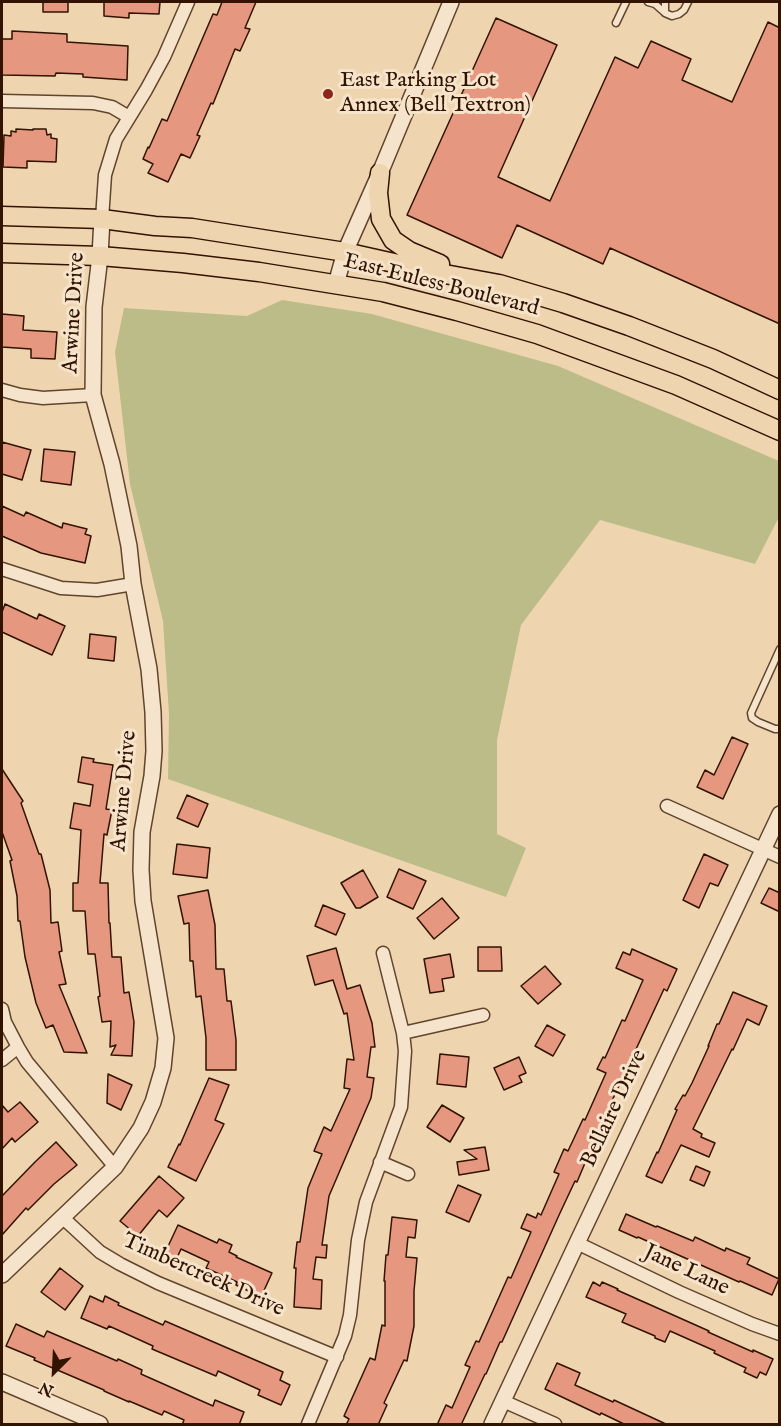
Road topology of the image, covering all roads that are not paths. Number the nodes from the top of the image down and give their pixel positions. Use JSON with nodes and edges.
{"nodes":[{"id":1,"x":188,"y":2,"type":"edge"},
{"id":2,"x":451,"y":2,"type":"edge"},
{"id":3,"x":626,"y":2,"type":"edge"},
{"id":4,"x":648,"y":2,"type":"edge"},
{"id":5,"x":665,"y":2,"type":"edge"},
{"id":6,"x":688,"y":2,"type":"edge"},
{"id":7,"x":665,"y":13,"type":"junction"},
{"id":8,"x":616,"y":23,"type":"dead end"},
{"id":9,"x":2,"y":101,"type":"edge"},
{"id":10,"x":129,"y":117,"type":"junction"},
{"id":11,"x":380,"y":173,"type":"junction"},
{"id":12,"x":2,"y":216,"type":"edge"},
{"id":13,"x":102,"y":219,"type":"junction"},
{"id":14,"x":345,"y":252,"type":"junction"},
{"id":15,"x":2,"y":253,"type":"edge"},
{"id":16,"x":100,"y":256,"type":"junction"},
{"id":17,"x":336,"y":284,"type":"junction"},
{"id":18,"x":499,"y":284,"type":"junction"},
{"id":19,"x":2,"y":390,"type":"edge"},
{"id":20,"x":780,"y":390,"type":"edge"},
{"id":21,"x":93,"y":395,"type":"junction"},
{"id":22,"x":780,"y":431,"type":"edge"},
{"id":23,"x":2,"y":569,"type":"edge"},
{"id":24,"x":133,"y":584,"type":"junction"},
{"id":25,"x":780,"y":649,"type":"edge"},
{"id":26,"x":780,"y":729,"type":"edge"},
{"id":27,"x":667,"y":806,"type":"dead end"},
{"id":28,"x":780,"y":814,"type":"edge"},
{"id":29,"x":763,"y":849,"type":"junction"},
{"id":30,"x":780,"y":857,"type":"edge"},
{"id":31,"x":383,"y":953,"type":"dead end"},
{"id":32,"x":2,"y":1009,"type":"edge"},
{"id":33,"x":483,"y":1015,"type":"dead end"},
{"id":34,"x":403,"y":1033,"type":"junction"},
{"id":35,"x":18,"y":1047,"type":"junction"},
{"id":36,"x":2,"y":1060,"type":"edge"},
{"id":37,"x":380,"y":1162,"type":"junction"},
{"id":38,"x":115,"y":1167,"type":"junction"},
{"id":39,"x":408,"y":1174,"type":"dead end"},
{"id":40,"x":62,"y":1217,"type":"junction"},
{"id":41,"x":577,"y":1243,"type":"junction"},
{"id":42,"x":2,"y":1275,"type":"edge"},
{"id":43,"x":780,"y":1334,"type":"edge"},
{"id":44,"x":337,"y":1357,"type":"junction"},
{"id":45,"x":2,"y":1382,"type":"edge"},
{"id":46,"x":503,"y":1401,"type":"junction"},
{"id":47,"x":100,"y":1425,"type":"edge"},
{"id":48,"x":308,"y":1425,"type":"edge"},
{"id":49,"x":492,"y":1425,"type":"edge"},
{"id":50,"x":555,"y":1425,"type":"edge"}],
"edges":[{"from":1,"to":10,"type":"street"},
{"from":2,"to":11,"type":"street"},
{"from":3,"to":8,"type":"lane"},
{"from":4,"to":7,"type":"lane"},
{"from":5,"to":7,"type":"lane"},
{"from":6,"to":7,"type":"lane"},
{"from":9,"to":10,"type":"street"},
{"from":10,"to":13,"type":"street"},
{"from":11,"to":14,"type":"street"},
{"from":11,"to":18,"type":"main road"},
{"from":12,"to":13,"type":"main road","name":"East Euless Boulevard"},
{"from":13,"to":14,"type":"main road","name":"East Euless Boulevard"},
{"from":13,"to":16,"type":"street","name":"Arwine Drive"},
{"from":14,"to":17,"type":"street"},
{"from":14,"to":18,"type":"main road","name":"East Euless Boulevard"},
{"from":15,"to":16,"type":"main road","name":"East Euless Boulevard"},
{"from":16,"to":17,"type":"main road","name":"East Euless Boulevard"},
{"from":16,"to":21,"type":"street","name":"Arwine Drive"},
{"from":17,"to":22,"type":"main road","name":"East Euless Boulevard"},
{"from":18,"to":20,"type":"main road","name":"East Euless Boulevard"},
{"from":19,"to":21,"type":"street"},
{"from":21,"to":24,"type":"street","name":"Arwine Drive"},
{"from":23,"to":24,"type":"street"},
{"from":24,"to":38,"type":"street","name":"Arwine Drive"},
{"from":25,"to":26,"type":"lane"},
{"from":27,"to":29,"type":"street"},
{"from":28,"to":29,"type":"street","name":"Bellaire Drive"},
{"from":29,"to":30,"type":"street"},
{"from":29,"to":41,"type":"street","name":"Bellaire Drive"},
{"from":31,"to":34,"type":"street"},
{"from":32,"to":35,"type":"street"},
{"from":33,"to":34,"type":"street"},
{"from":34,"to":37,"type":"street"},
{"from":35,"to":36,"type":"street"},
{"from":35,"to":38,"type":"street"},
{"from":37,"to":39,"type":"street"},
{"from":37,"to":44,"type":"street"},
{"from":38,"to":40,"type":"street","name":"Arwine Drive"},
{"from":40,"to":42,"type":"street","name":"Arwine Drive"},
{"from":40,"to":44,"type":"street","name":"Timbercreek Drive"},
{"from":41,"to":43,"type":"street","name":"Jane Lane"},
{"from":41,"to":46,"type":"street","name":"Bellaire Drive"},
{"from":44,"to":48,"type":"street"},
{"from":45,"to":47,"type":"street"},
{"from":46,"to":49,"type":"street","name":"Bellaire Drive"},
{"from":46,"to":50,"type":"street"}]}
